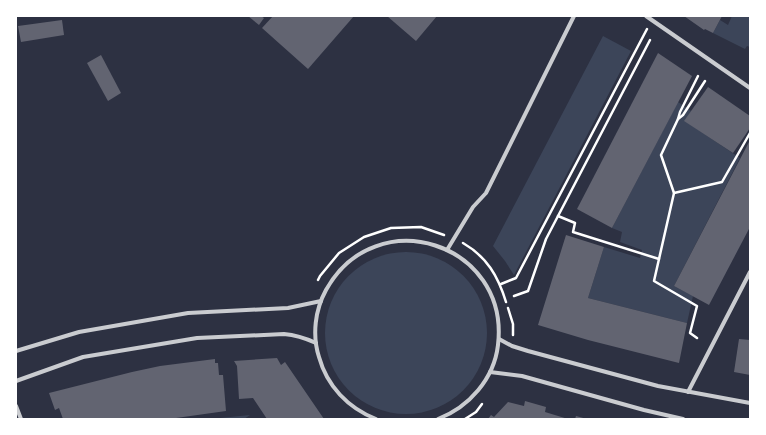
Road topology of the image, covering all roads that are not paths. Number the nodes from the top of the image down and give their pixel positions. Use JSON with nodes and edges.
{"nodes":[{"id":1,"x":574,"y":16,"type":"edge"},
{"id":2,"x":646,"y":16,"type":"edge"},
{"id":3,"x":750,"y":88,"type":"edge"},
{"id":4,"x":447,"y":250,"type":"junction"},
{"id":5,"x":750,"y":272,"type":"edge"},
{"id":6,"x":321,"y":301,"type":"junction"},
{"id":7,"x":499,"y":339,"type":"junction"},
{"id":8,"x":316,"y":343,"type":"junction"},
{"id":9,"x":16,"y":351,"type":"edge"},
{"id":10,"x":490,"y":372,"type":"junction"},
{"id":11,"x":16,"y":381,"type":"edge"},
{"id":12,"x":688,"y":392,"type":"junction"},
{"id":13,"x":750,"y":403,"type":"edge"},
{"id":14,"x":16,"y":406,"type":"edge"},
{"id":15,"x":368,"y":418,"type":"edge"},
{"id":16,"x":21,"y":419,"type":"edge"},
{"id":17,"x":376,"y":419,"type":"edge"},
{"id":18,"x":438,"y":419,"type":"edge"},
{"id":19,"x":680,"y":419,"type":"edge"}],
"edges":[{"from":1,"to":4,"type":"street"},
{"from":2,"to":3,"type":"street"},
{"from":4,"to":6,"type":"street"},
{"from":4,"to":7,"type":"street"},
{"from":5,"to":12,"type":"street"},
{"from":6,"to":8,"type":"street"},
{"from":6,"to":9,"type":"street"},
{"from":7,"to":10,"type":"street"},
{"from":7,"to":12,"type":"street"},
{"from":8,"to":11,"type":"street"},
{"from":8,"to":15,"type":"street"},
{"from":10,"to":18,"type":"street"},
{"from":10,"to":19,"type":"street"},
{"from":12,"to":13,"type":"street"},
{"from":14,"to":16,"type":"street"},
{"from":15,"to":17,"type":"street"}]}
